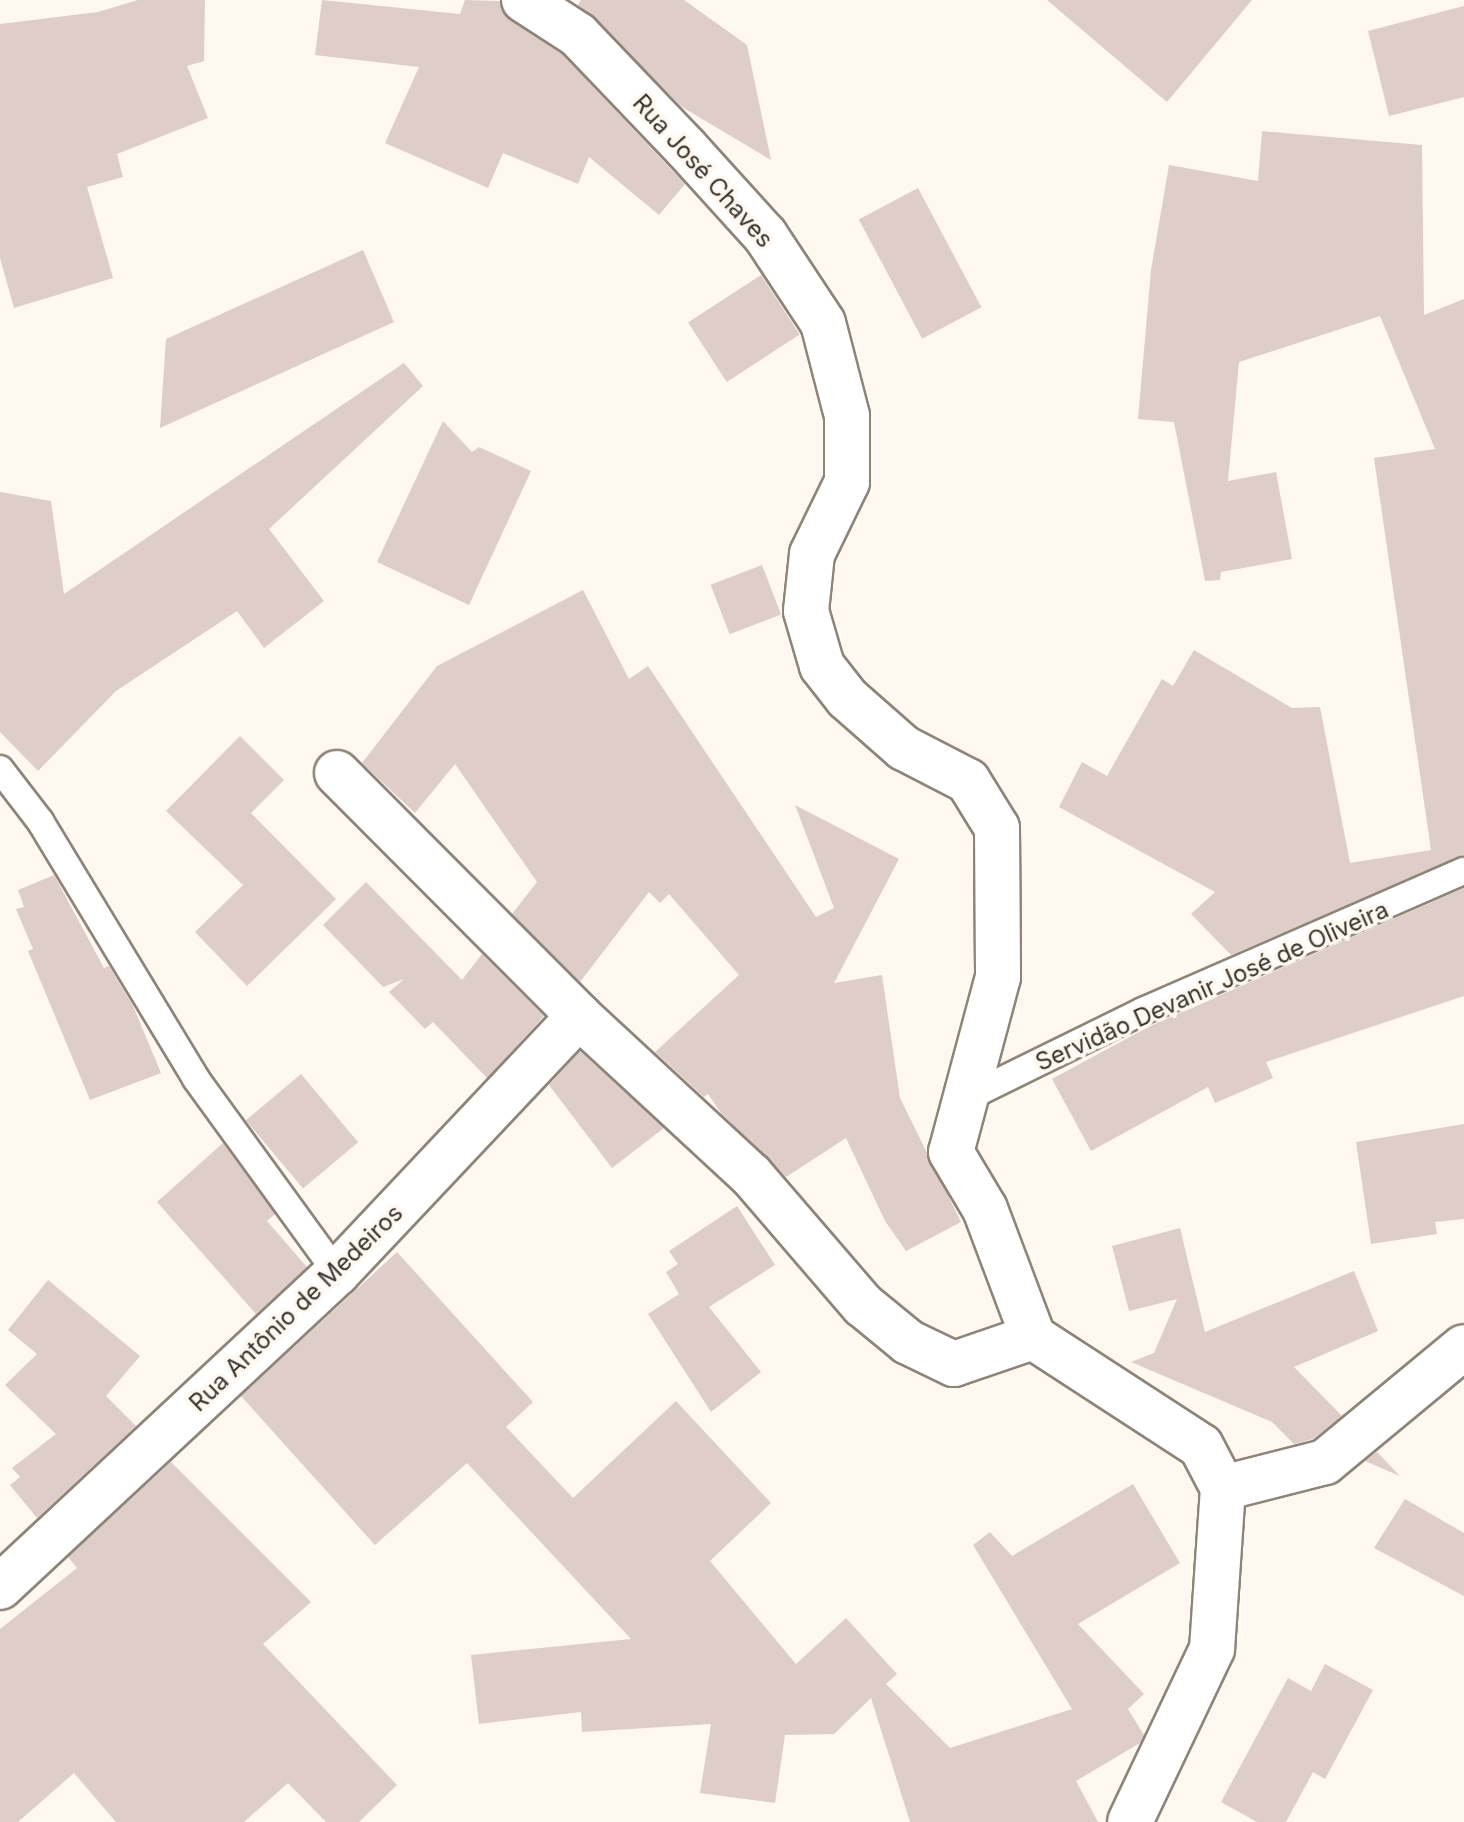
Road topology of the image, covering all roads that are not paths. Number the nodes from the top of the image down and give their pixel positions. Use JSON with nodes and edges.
{"nodes":[{"id":1,"x":524,"y":0,"type":"edge"},
{"id":2,"x":0,"y":769,"type":"edge"},
{"id":3,"x":337,"y":773,"type":"dead end"},
{"id":4,"x":1464,"y":871,"type":"edge"},
{"id":5,"x":579,"y":1016,"type":"junction"},
{"id":6,"x":961,"y":1101,"type":"junction"},
{"id":7,"x":337,"y":1273,"type":"junction"},
{"id":8,"x":1033,"y":1337,"type":"junction"},
{"id":9,"x":1464,"y":1347,"type":"edge"},
{"id":10,"x":1223,"y":1488,"type":"junction"},
{"id":11,"x":0,"y":1587,"type":"edge"},
{"id":12,"x":1130,"y":1822,"type":"edge"}],
"edges":[{"from":1,"to":6,"type":"street","name":"Rua José Chaves"},
{"from":2,"to":7,"type":"lane"},
{"from":3,"to":5,"type":"street"},
{"from":4,"to":6,"type":"lane","name":"Servidão Devanir José de Oliveira"},
{"from":5,"to":7,"type":"street","name":"Rua Antônio de Medeiros"},
{"from":5,"to":8,"type":"street"},
{"from":6,"to":8,"type":"street","name":"Rua José Chaves"},
{"from":7,"to":11,"type":"street","name":"Rua Antônio de Medeiros"},
{"from":8,"to":10,"type":"street"},
{"from":9,"to":10,"type":"street"},
{"from":10,"to":12,"type":"street"}]}
